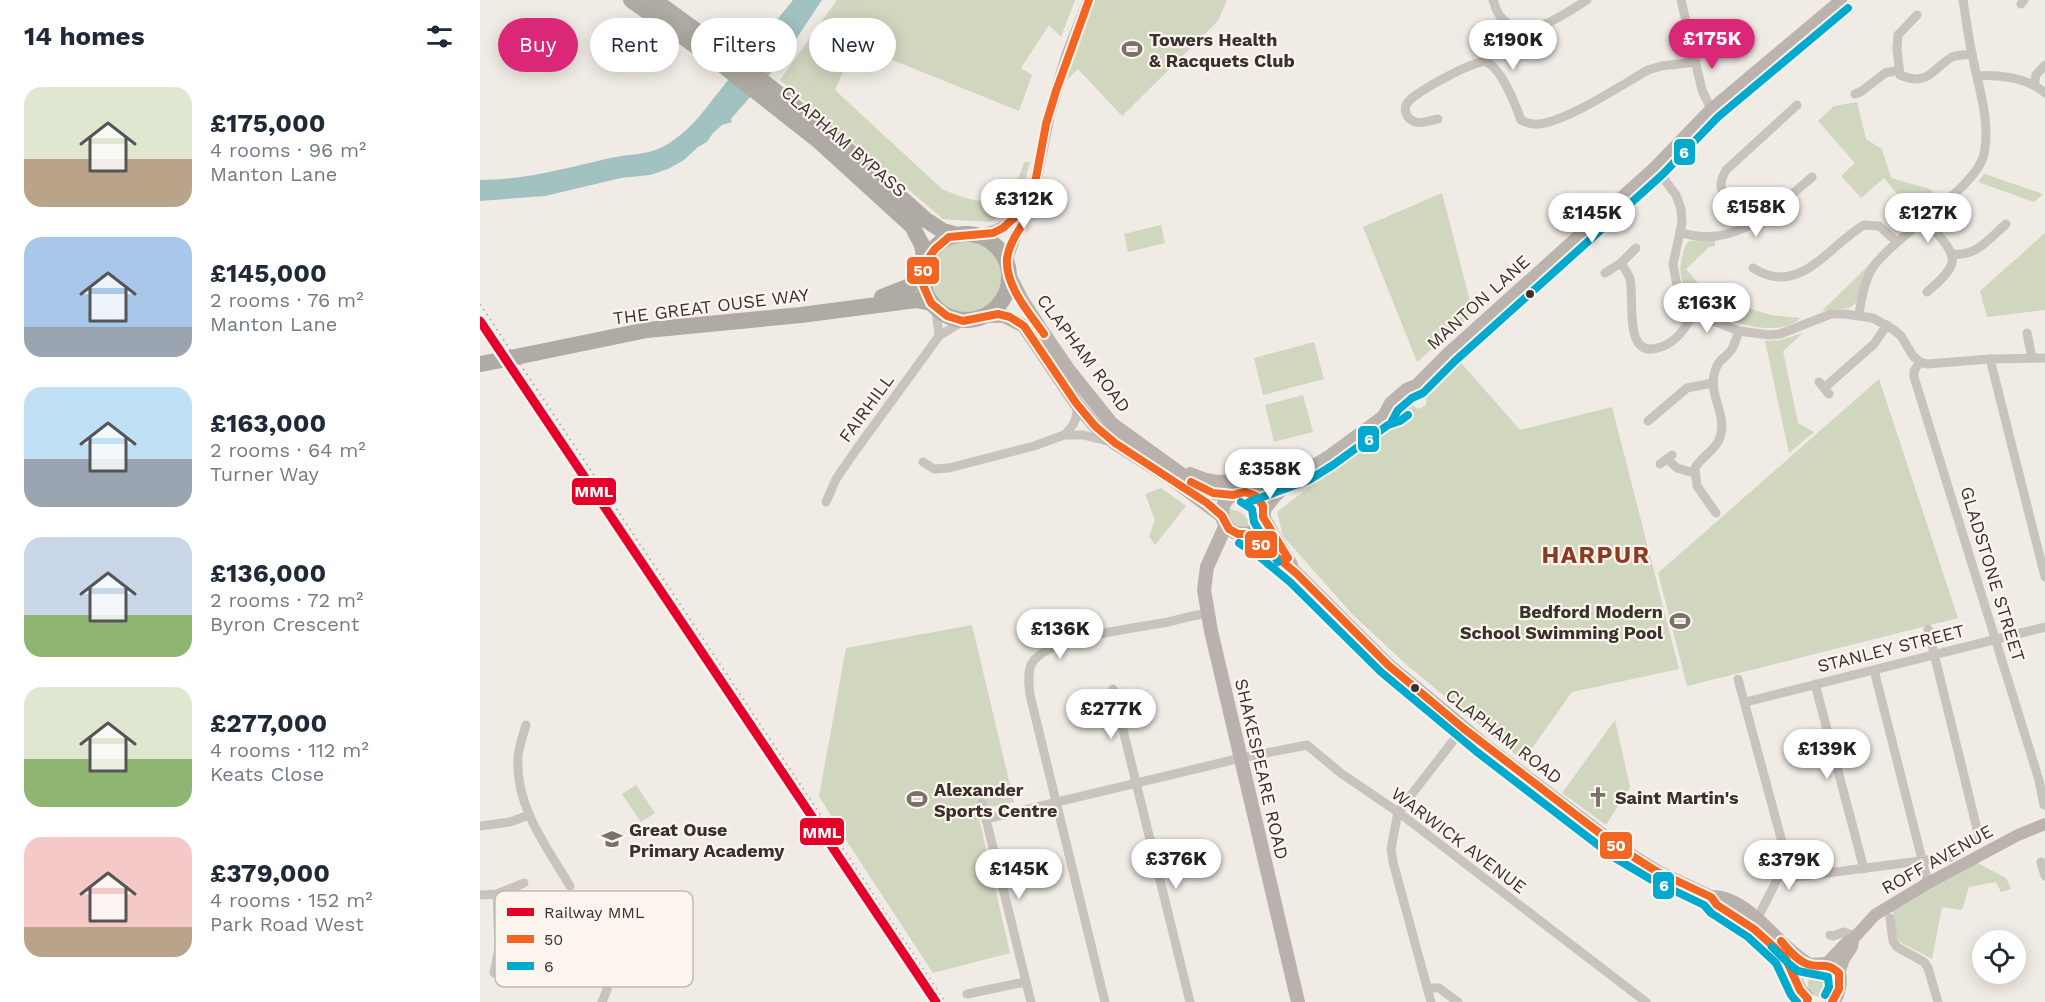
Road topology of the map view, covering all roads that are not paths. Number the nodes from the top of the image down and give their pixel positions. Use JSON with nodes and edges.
{"nodes":[{"id":1,"x":631,"y":0,"type":"edge"},
{"id":2,"x":654,"y":0,"type":"edge"},
{"id":3,"x":1089,"y":0,"type":"edge"},
{"id":4,"x":1492,"y":0,"type":"edge"},
{"id":5,"x":1587,"y":0,"type":"edge"},
{"id":6,"x":1681,"y":0,"type":"edge"},
{"id":7,"x":1841,"y":0,"type":"edge"},
{"id":8,"x":1963,"y":0,"type":"edge"},
{"id":9,"x":1917,"y":15,"type":"dead end"},
{"id":10,"x":1972,"y":54,"type":"junction"},
{"id":11,"x":1696,"y":62,"type":"junction"},
{"id":12,"x":2045,"y":65,"type":"edge"},
{"id":13,"x":1899,"y":70,"type":"junction"},
{"id":14,"x":1977,"y":75,"type":"junction"},
{"id":15,"x":2034,"y":85,"type":"junction"},
{"id":16,"x":2045,"y":93,"type":"edge"},
{"id":17,"x":1855,"y":94,"type":"dead end"},
{"id":18,"x":1797,"y":105,"type":"dead end"},
{"id":19,"x":1711,"y":109,"type":"junction"},
{"id":20,"x":1438,"y":119,"type":"dead end"},
{"id":21,"x":826,"y":139,"type":"junction"},
{"id":22,"x":1655,"y":167,"type":"junction"},
{"id":23,"x":1812,"y":177,"type":"dead end"},
{"id":24,"x":1036,"y":178,"type":"junction"},
{"id":25,"x":1925,"y":218,"type":"junction"},
{"id":26,"x":2006,"y":224,"type":"dead end"},
{"id":27,"x":1744,"y":228,"type":"junction"},
{"id":28,"x":1680,"y":232,"type":"junction"},
{"id":29,"x":957,"y":235,"type":"junction"},
{"id":30,"x":975,"y":235,"type":"junction"},
{"id":31,"x":1897,"y":242,"type":"junction"},
{"id":32,"x":1636,"y":248,"type":"dead end"},
{"id":33,"x":1953,"y":254,"type":"junction"},
{"id":34,"x":1621,"y":263,"type":"junction"},
{"id":35,"x":924,"y":268,"type":"junction"},
{"id":36,"x":1753,"y":268,"type":"dead end"},
{"id":37,"x":1007,"y":269,"type":"junction"},
{"id":38,"x":1605,"y":273,"type":"dead end"},
{"id":39,"x":1927,"y":292,"type":"dead end"},
{"id":40,"x":934,"y":306,"type":"junction"},
{"id":41,"x":842,"y":310,"type":"junction"},
{"id":42,"x":1693,"y":313,"type":"junction"},
{"id":43,"x":1858,"y":315,"type":"junction"},
{"id":44,"x":984,"y":316,"type":"junction"},
{"id":45,"x":963,"y":321,"type":"junction"},
{"id":46,"x":1887,"y":325,"type":"junction"},
{"id":47,"x":1739,"y":331,"type":"junction"},
{"id":48,"x":2027,"y":333,"type":"dead end"},
{"id":49,"x":939,"y":336,"type":"junction"},
{"id":50,"x":2032,"y":358,"type":"junction"},
{"id":51,"x":2045,"y":358,"type":"edge"},
{"id":52,"x":1990,"y":359,"type":"junction"},
{"id":53,"x":1920,"y":362,"type":"junction"},
{"id":54,"x":480,"y":364,"type":"edge"},
{"id":55,"x":1068,"y":369,"type":"junction"},
{"id":56,"x":1713,"y":382,"type":"junction"},
{"id":57,"x":1824,"y":388,"type":"dead end"},
{"id":58,"x":1076,"y":403,"type":"junction"},
{"id":59,"x":1652,"y":414,"type":"dead end"},
{"id":60,"x":1086,"y":417,"type":"junction"},
{"id":61,"x":1064,"y":435,"type":"junction"},
{"id":62,"x":1076,"y":435,"type":"junction"},
{"id":63,"x":1115,"y":442,"type":"junction"},
{"id":64,"x":1666,"y":460,"type":"dead end"},
{"id":65,"x":923,"y":462,"type":"dead end"},
{"id":66,"x":1177,"y":470,"type":"junction"},
{"id":67,"x":1304,"y":471,"type":"junction"},
{"id":68,"x":1695,"y":473,"type":"junction"},
{"id":69,"x":1283,"y":478,"type":"junction"},
{"id":70,"x":1239,"y":494,"type":"junction"},
{"id":71,"x":826,"y":502,"type":"dead end"},
{"id":72,"x":1716,"y":513,"type":"dead end"},
{"id":73,"x":1264,"y":514,"type":"junction"},
{"id":74,"x":1224,"y":520,"type":"junction"},
{"id":75,"x":1241,"y":534,"type":"junction"},
{"id":76,"x":1217,"y":546,"type":"junction"},
{"id":77,"x":1297,"y":574,"type":"junction"},
{"id":78,"x":2045,"y":577,"type":"edge"},
{"id":79,"x":1209,"y":614,"type":"junction"},
{"id":80,"x":2045,"y":627,"type":"edge"},
{"id":81,"x":1928,"y":629,"type":"dead end"},
{"id":82,"x":1995,"y":639,"type":"junction"},
{"id":83,"x":1934,"y":655,"type":"junction"},
{"id":84,"x":1874,"y":670,"type":"junction"},
{"id":85,"x":1738,"y":679,"type":"dead end"},
{"id":86,"x":1815,"y":684,"type":"junction"},
{"id":87,"x":1113,"y":689,"type":"dead end"},
{"id":88,"x":1746,"y":702,"type":"junction"},
{"id":89,"x":526,"y":725,"type":"dead end"},
{"id":90,"x":1463,"y":728,"type":"junction"},
{"id":91,"x":1241,"y":758,"type":"junction"},
{"id":92,"x":1136,"y":784,"type":"junction"},
{"id":93,"x":2044,"y":800,"type":"edge"},
{"id":94,"x":982,"y":803,"type":"dead end"},
{"id":95,"x":1057,"y":804,"type":"junction"},
{"id":96,"x":1398,"y":812,"type":"junction"},
{"id":97,"x":529,"y":815,"type":"junction"},
{"id":98,"x":986,"y":819,"type":"junction"},
{"id":99,"x":2045,"y":824,"type":"edge"},
{"id":100,"x":480,"y":826,"type":"edge"},
{"id":101,"x":1979,"y":837,"type":"dead end"},
{"id":102,"x":1951,"y":857,"type":"dead end"},
{"id":103,"x":1922,"y":860,"type":"junction"},
{"id":104,"x":2041,"y":862,"type":"dead end"},
{"id":105,"x":1864,"y":868,"type":"junction"},
{"id":106,"x":1780,"y":874,"type":"junction"},
{"id":107,"x":2045,"y":876,"type":"edge"},
{"id":108,"x":524,"y":883,"type":"dead end"},
{"id":109,"x":1928,"y":883,"type":"junction"},
{"id":110,"x":570,"y":886,"type":"dead end"},
{"id":111,"x":504,"y":891,"type":"edge"},
{"id":112,"x":495,"y":894,"type":"edge"},
{"id":113,"x":480,"y":895,"type":"edge"},
{"id":114,"x":1710,"y":897,"type":"junction"},
{"id":115,"x":1757,"y":918,"type":"junction"},
{"id":116,"x":1890,"y":918,"type":"dead end"},
{"id":117,"x":1830,"y":935,"type":"dead end"},
{"id":118,"x":1854,"y":938,"type":"junction"},
{"id":119,"x":1826,"y":963,"type":"junction"},
{"id":120,"x":1810,"y":965,"type":"junction"},
{"id":121,"x":495,"y":968,"type":"edge"},
{"id":122,"x":494,"y":973,"type":"dead end"},
{"id":123,"x":1840,"y":975,"type":"junction"},
{"id":124,"x":1025,"y":982,"type":"junction"},
{"id":125,"x":606,"y":987,"type":"edge"},
{"id":126,"x":1427,"y":988,"type":"junction"},
{"id":127,"x":967,"y":994,"type":"dead end"},
{"id":128,"x":1808,"y":1000,"type":"edge"},
{"id":129,"x":602,"y":1002,"type":"edge"},
{"id":130,"x":1031,"y":1002,"type":"edge"},
{"id":131,"x":1105,"y":1002,"type":"edge"},
{"id":132,"x":1190,"y":1002,"type":"edge"},
{"id":133,"x":1298,"y":1002,"type":"edge"},
{"id":134,"x":1431,"y":1002,"type":"edge"},
{"id":135,"x":1458,"y":1002,"type":"edge"},
{"id":136,"x":1646,"y":1002,"type":"edge"},
{"id":137,"x":1832,"y":1002,"type":"edge"},
{"id":138,"x":1848,"y":1002,"type":"edge"},
{"id":139,"x":1938,"y":1002,"type":"edge"}],
"edges":[{"from":1,"to":21,"type":"highway","name":"CLAPHAM BYPASS"},
{"from":2,"to":21,"type":"highway","name":"CLAPHAM BYPASS"},
{"from":3,"to":24,"type":"street"},
{"from":4,"to":5,"type":"street"},
{"from":6,"to":11,"type":"street"},
{"from":7,"to":19,"type":"street","name":"MANTON LANE"},
{"from":8,"to":10,"type":"street"},
{"from":9,"to":13,"type":"street"},
{"from":10,"to":13,"type":"street"},
{"from":10,"to":14,"type":"street"},
{"from":11,"to":19,"type":"street"},
{"from":11,"to":20,"type":"street"},
{"from":12,"to":15,"type":"street"},
{"from":13,"to":17,"type":"street"},
{"from":14,"to":15,"type":"street"},
{"from":14,"to":25,"type":"street"},
{"from":15,"to":16,"type":"street"},
{"from":18,"to":27,"type":"street"},
{"from":19,"to":22,"type":"street","name":"MANTON LANE"},
{"from":21,"to":29,"type":"highway","name":"CLAPHAM BYPASS"},
{"from":21,"to":35,"type":"highway","name":"CLAPHAM BYPASS"},
{"from":22,"to":28,"type":"street"},
{"from":22,"to":67,"type":"street","name":"MANTON LANE"},
{"from":23,"to":27,"type":"street"},
{"from":24,"to":30,"type":"street"},
{"from":24,"to":37,"type":"street"},
{"from":25,"to":31,"type":"street"},
{"from":25,"to":33,"type":"street"},
{"from":26,"to":33,"type":"street"},
{"from":27,"to":28,"type":"street"},
{"from":28,"to":42,"type":"street"},
{"from":29,"to":30,"type":"highway"},
{"from":29,"to":35,"type":"highway"},
{"from":30,"to":37,"type":"highway"},
{"from":31,"to":36,"type":"street"},
{"from":31,"to":43,"type":"street"},
{"from":32,"to":34,"type":"street"},
{"from":33,"to":39,"type":"street"},
{"from":34,"to":38,"type":"street"},
{"from":34,"to":42,"type":"street"},
{"from":35,"to":40,"type":"highway"},
{"from":35,"to":41,"type":"highway","name":"THE GREAT OUSE WAY"},
{"from":37,"to":44,"type":"highway"},
{"from":37,"to":55,"type":"main road","name":"CLAPHAM ROAD"},
{"from":40,"to":41,"type":"highway","name":"THE GREAT OUSE WAY"},
{"from":40,"to":45,"type":"highway"},
{"from":40,"to":49,"type":"street"},
{"from":41,"to":54,"type":"highway","name":"THE GREAT OUSE WAY","bridge":true},
{"from":42,"to":47,"type":"street"},
{"from":43,"to":46,"type":"street"},
{"from":43,"to":47,"type":"street"},
{"from":44,"to":45,"type":"highway"},
{"from":44,"to":58,"type":"main road","name":"CLAPHAM ROAD"},
{"from":45,"to":49,"type":"street","name":"FAIRHILL"},
{"from":46,"to":53,"type":"street"},
{"from":46,"to":57,"type":"street"},
{"from":47,"to":56,"type":"street"},
{"from":48,"to":50,"type":"street"},
{"from":49,"to":71,"type":"street","name":"FAIRHILL"},
{"from":50,"to":51,"type":"street"},
{"from":50,"to":52,"type":"street"},
{"from":52,"to":53,"type":"street"},
{"from":52,"to":78,"type":"street"},
{"from":53,"to":82,"type":"street","name":"GLADSTONE STREET"},
{"from":55,"to":60,"type":"main road"},
{"from":55,"to":66,"type":"main road","name":"CLAPHAM ROAD"},
{"from":56,"to":59,"type":"street"},
{"from":56,"to":68,"type":"street"},
{"from":58,"to":60,"type":"main road","name":"CLAPHAM ROAD"},
{"from":58,"to":61,"type":"street"},
{"from":60,"to":62,"type":"street"},
{"from":60,"to":63,"type":"main road","name":"CLAPHAM ROAD"},
{"from":61,"to":62,"type":"street"},
{"from":61,"to":65,"type":"street"},
{"from":62,"to":63,"type":"street"},
{"from":63,"to":74,"type":"main road","name":"CLAPHAM ROAD"},
{"from":64,"to":68,"type":"street"},
{"from":66,"to":69,"type":"main road"},
{"from":66,"to":70,"type":"main road","name":"CLAPHAM ROAD"},
{"from":67,"to":69,"type":"street","name":"MANTON LANE"},
{"from":67,"to":73,"type":"street","name":"MANTON LANE"},
{"from":68,"to":72,"type":"street"},
{"from":69,"to":70,"type":"street","name":"MANTON LANE"},
{"from":70,"to":73,"type":"main road"},
{"from":70,"to":74,"type":"main road"},
{"from":73,"to":75,"type":"main road"},
{"from":73,"to":77,"type":"main road","name":"CLAPHAM ROAD"},
{"from":74,"to":75,"type":"main road"},
{"from":74,"to":76,"type":"main road","name":"SHAKESPEARE ROAD"},
{"from":75,"to":76,"type":"main road"},
{"from":75,"to":77,"type":"main road","name":"CLAPHAM ROAD"},
{"from":76,"to":79,"type":"main road","name":"SHAKESPEARE ROAD"},
{"from":77,"to":90,"type":"main road","name":"CLAPHAM ROAD"},
{"from":79,"to":91,"type":"main road","name":"SHAKESPEARE ROAD"},
{"from":79,"to":95,"type":"street"},
{"from":80,"to":82,"type":"street","name":"STANLEY STREET"},
{"from":81,"to":83,"type":"street"},
{"from":82,"to":83,"type":"street","name":"STANLEY STREET"},
{"from":82,"to":93,"type":"street","name":"GLADSTONE STREET"},
{"from":83,"to":84,"type":"street","name":"STANLEY STREET"},
{"from":83,"to":101,"type":"street"},
{"from":84,"to":86,"type":"street","name":"STANLEY STREET"},
{"from":84,"to":103,"type":"street"},
{"from":85,"to":88,"type":"street"},
{"from":86,"to":88,"type":"street","name":"STANLEY STREET"},
{"from":86,"to":105,"type":"street"},
{"from":87,"to":92,"type":"street"},
{"from":88,"to":106,"type":"street"},
{"from":89,"to":97,"type":"street"},
{"from":90,"to":96,"type":"street"},
{"from":90,"to":114,"type":"main road","name":"CLAPHAM ROAD"},
{"from":91,"to":92,"type":"street","name":"WARWICK AVENUE"},
{"from":91,"to":96,"type":"street","name":"WARWICK AVENUE"},
{"from":91,"to":133,"type":"main road","name":"SHAKESPEARE ROAD"},
{"from":92,"to":95,"type":"street","name":"WARWICK AVENUE"},
{"from":92,"to":132,"type":"street"},
{"from":94,"to":98,"type":"street"},
{"from":95,"to":98,"type":"street","name":"WARWICK AVENUE"},
{"from":95,"to":131,"type":"street"},
{"from":96,"to":126,"type":"street"},
{"from":96,"to":136,"type":"street","name":"WARWICK AVENUE"},
{"from":97,"to":100,"type":"street"},
{"from":97,"to":110,"type":"street"},
{"from":98,"to":124,"type":"street"},
{"from":99,"to":109,"type":"street","name":"ROFF AVENUE"},
{"from":102,"to":103,"type":"street"},
{"from":103,"to":105,"type":"street"},
{"from":103,"to":109,"type":"street"},
{"from":104,"to":107,"type":"street"},
{"from":105,"to":106,"type":"street"},
{"from":106,"to":115,"type":"street"},
{"from":108,"to":111,"type":"street"},
{"from":109,"to":118,"type":"street","name":"ROFF AVENUE"},
{"from":112,"to":113,"type":"street"},
{"from":114,"to":115,"type":"main road","name":"CLAPHAM ROAD"},
{"from":114,"to":128,"type":"main road","name":"CLAPHAM ROAD"},
{"from":115,"to":120,"type":"main road","name":"CLAPHAM ROAD"},
{"from":116,"to":139,"type":"street"},
{"from":117,"to":118,"type":"street"},
{"from":118,"to":119,"type":"street","name":"ROFF AVENUE"},
{"from":118,"to":123,"type":"street","name":"ROFF AVENUE"},
{"from":119,"to":120,"type":"main road"},
{"from":119,"to":123,"type":"main road"},
{"from":120,"to":128,"type":"main road"},
{"from":121,"to":122,"type":"street"},
{"from":123,"to":137,"type":"main road"},
{"from":123,"to":138,"type":"main road"},
{"from":124,"to":127,"type":"street"},
{"from":124,"to":130,"type":"street"},
{"from":125,"to":129,"type":"street"},
{"from":126,"to":134,"type":"street"},
{"from":126,"to":135,"type":"street"}]}
